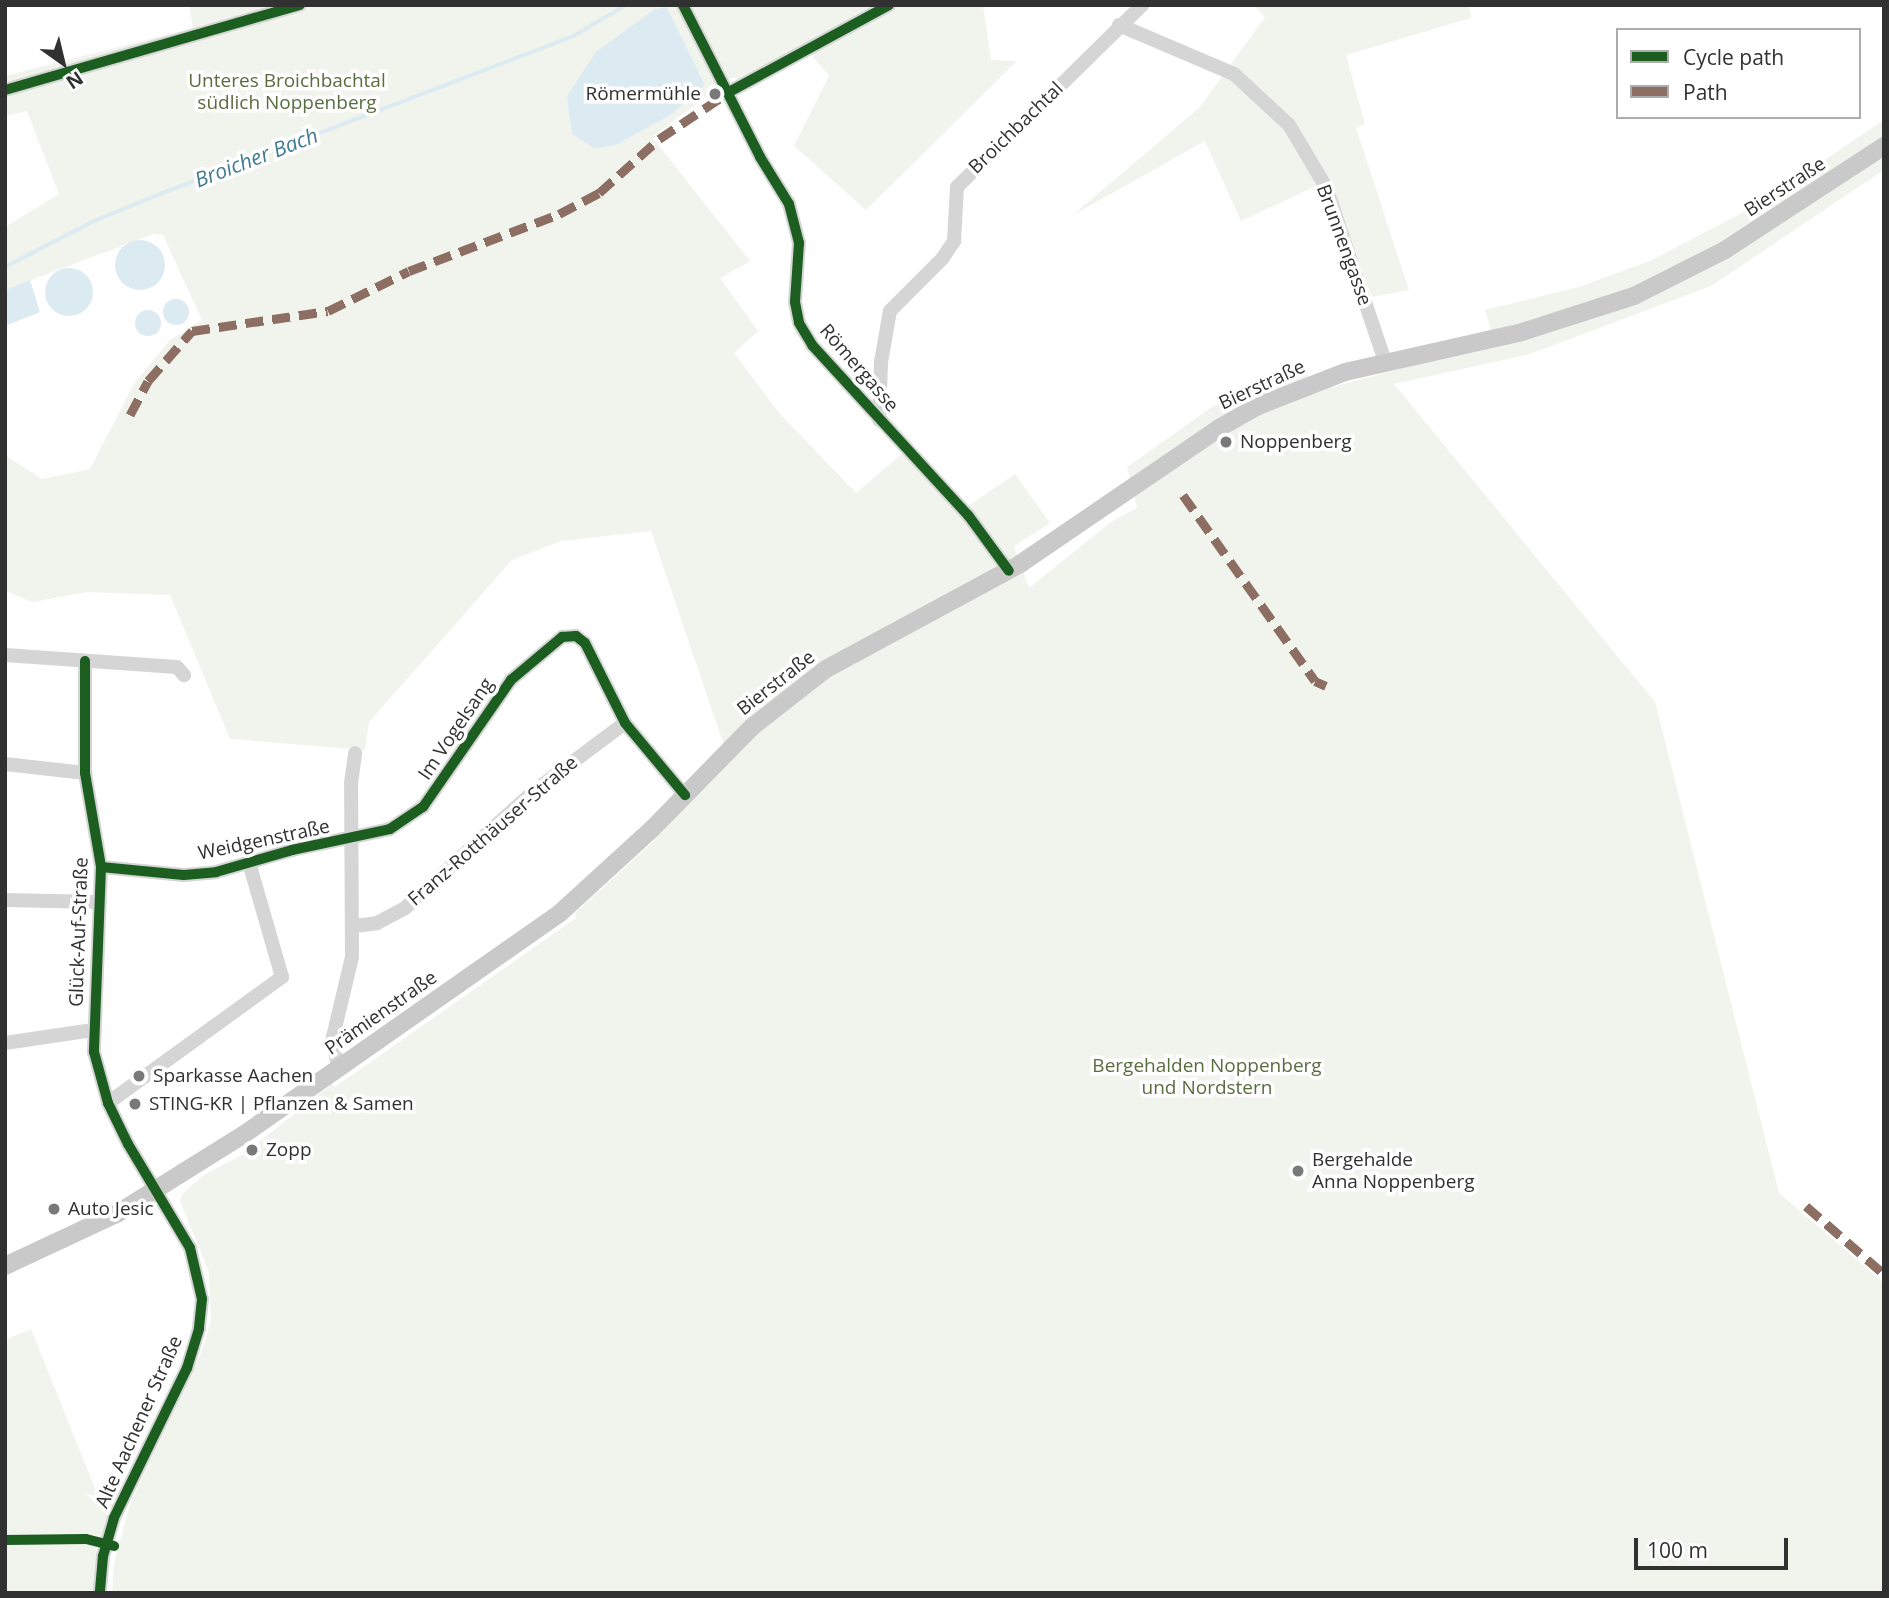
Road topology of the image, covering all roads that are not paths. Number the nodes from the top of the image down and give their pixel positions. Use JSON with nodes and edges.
{"nodes":[{"id":1,"x":300,"y":5,"type":"edge"},
{"id":2,"x":683,"y":5,"type":"edge"},
{"id":3,"x":889,"y":5,"type":"edge"},
{"id":4,"x":1142,"y":5,"type":"edge"},
{"id":5,"x":1119,"y":24,"type":"junction"},
{"id":6,"x":5,"y":90,"type":"edge"},
{"id":7,"x":729,"y":92,"type":"junction"},
{"id":8,"x":1884,"y":146,"type":"edge"},
{"id":9,"x":1385,"y":361,"type":"junction"},
{"id":10,"x":879,"y":420,"type":"junction"},
{"id":11,"x":1009,"y":571,"type":"junction"},
{"id":12,"x":5,"y":655,"type":"edge"},
{"id":13,"x":85,"y":661,"type":"junction"},
{"id":14,"x":184,"y":675,"type":"dead end"},
{"id":15,"x":625,"y":723,"type":"junction"},
{"id":16,"x":355,"y":752,"type":"dead end"},
{"id":17,"x":5,"y":764,"type":"edge"},
{"id":18,"x":710,"y":768,"type":"joint"},
{"id":19,"x":85,"y":773,"type":"junction"},
{"id":20,"x":685,"y":795,"type":"junction"},
{"id":21,"x":351,"y":840,"type":"junction"},
{"id":22,"x":249,"y":863,"type":"junction"},
{"id":23,"x":101,"y":867,"type":"junction"},
{"id":24,"x":5,"y":900,"type":"edge"},
{"id":25,"x":98,"y":902,"type":"junction"},
{"id":26,"x":354,"y":926,"type":"junction"},
{"id":27,"x":93,"y":1030,"type":"junction"},
{"id":28,"x":5,"y":1043,"type":"edge"},
{"id":29,"x":339,"y":1068,"type":"junction"},
{"id":30,"x":108,"y":1104,"type":"junction"},
{"id":31,"x":155,"y":1192,"type":"junction"},
{"id":32,"x":5,"y":1266,"type":"edge"},
{"id":33,"x":100,"y":1593,"type":"edge"}],
"edges":[{"from":1,"to":6,"type":"street"},
{"from":2,"to":7,"type":"street","name":"Römergasse"},
{"from":3,"to":7,"type":"street"},
{"from":4,"to":5,"type":"street","name":"Broichbachtal"},
{"from":5,"to":9,"type":"street","name":"Brunnengasse"},
{"from":5,"to":10,"type":"street","name":"Broichbachtal"},
{"from":7,"to":10,"type":"street","name":"Römergasse"},
{"from":8,"to":9,"type":"main road","name":"Bierstraße"},
{"from":9,"to":11,"type":"main road","name":"Bierstraße"},
{"from":10,"to":11,"type":"street","name":"Römergasse"},
{"from":11,"to":18,"type":"main road","name":"Bierstraße"},
{"from":12,"to":13,"type":"street"},
{"from":13,"to":14,"type":"street"},
{"from":13,"to":19,"type":"street","name":"Glück-Auf-Straße"},
{"from":15,"to":20,"type":"street"},
{"from":15,"to":21,"type":"street","name":"Im Vogelsang"},
{"from":15,"to":26,"type":"street","name":"Franz-Rotthäuser-Straße"},
{"from":16,"to":21,"type":"street"},
{"from":17,"to":19,"type":"street"},
{"from":18,"to":20,"type":"main road","name":"Prämienstraße"},
{"from":19,"to":23,"type":"street","name":"Glück-Auf-Straße"},
{"from":20,"to":29,"type":"main road","name":"Prämienstraße"},
{"from":21,"to":22,"type":"street","name":"Weidgenstraße"},
{"from":21,"to":26,"type":"street"},
{"from":22,"to":23,"type":"street","name":"Weidgenstraße"},
{"from":22,"to":30,"type":"street"},
{"from":23,"to":25,"type":"street","name":"Glück-Auf-Straße"},
{"from":24,"to":25,"type":"street"},
{"from":25,"to":27,"type":"street","name":"Glück-Auf-Straße"},
{"from":26,"to":29,"type":"street"},
{"from":27,"to":28,"type":"street"},
{"from":27,"to":30,"type":"street","name":"Glück-Auf-Straße"},
{"from":29,"to":31,"type":"main road","name":"Prämienstraße"},
{"from":30,"to":31,"type":"street","name":"Glück-Auf-Straße"},
{"from":31,"to":32,"type":"main road","name":"Prämienstraße"},
{"from":31,"to":33,"type":"street","name":"Alte Aachener Straße"}]}
